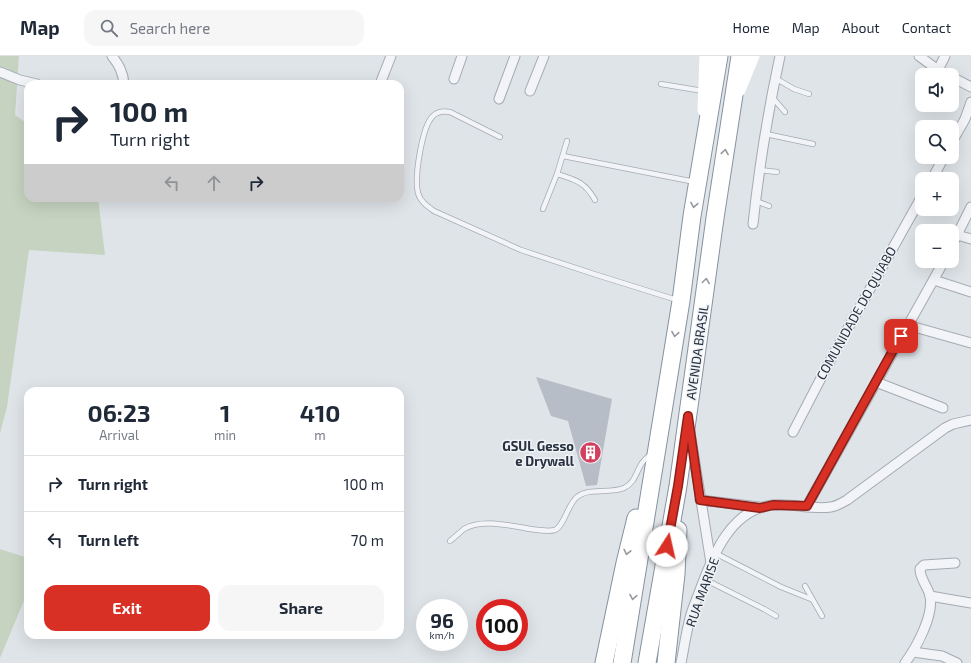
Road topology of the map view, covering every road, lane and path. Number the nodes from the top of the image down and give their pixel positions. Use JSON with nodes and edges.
{"nodes":[{"id":1,"x":112,"y":56,"type":"edge"},
{"id":2,"x":392,"y":56,"type":"edge"},
{"id":3,"x":462,"y":56,"type":"edge"},
{"id":4,"x":515,"y":56,"type":"edge"},
{"id":5,"x":544,"y":56,"type":"edge"},
{"id":6,"x":706,"y":56,"type":"edge"},
{"id":7,"x":719,"y":56,"type":"edge"},
{"id":8,"x":740,"y":56,"type":"edge"},
{"id":9,"x":753,"y":56,"type":"edge"},
{"id":10,"x":780,"y":56,"type":"edge"},
{"id":11,"x":920,"y":56,"type":"edge"},
{"id":12,"x":945,"y":56,"type":"edge"},
{"id":13,"x":935,"y":68,"type":"edge"},
{"id":14,"x":939,"y":68,"type":"edge"},
{"id":15,"x":0,"y":72,"type":"edge"},
{"id":16,"x":776,"y":78,"type":"junction"},
{"id":17,"x":454,"y":79,"type":"dead end"},
{"id":18,"x":124,"y":80,"type":"edge"},
{"id":19,"x":382,"y":80,"type":"edge"},
{"id":20,"x":24,"y":81,"type":"edge"},
{"id":21,"x":959,"y":81,"type":"edge"},
{"id":22,"x":661,"y":84,"type":"dead end"},
{"id":23,"x":971,"y":87,"type":"edge"},
{"id":24,"x":530,"y":91,"type":"dead end"},
{"id":25,"x":704,"y":91,"type":"junction"},
{"id":26,"x":809,"y":94,"type":"dead end"},
{"id":27,"x":772,"y":97,"type":"junction"},
{"id":28,"x":499,"y":99,"type":"dead end"},
{"id":29,"x":971,"y":102,"type":"edge"},
{"id":30,"x":731,"y":110,"type":"junction"},
{"id":31,"x":785,"y":112,"type":"dead end"},
{"id":32,"x":959,"y":130,"type":"edge"},
{"id":33,"x":766,"y":134,"type":"junction"},
{"id":34,"x":500,"y":137,"type":"dead end"},
{"id":35,"x":567,"y":141,"type":"dead end"},
{"id":36,"x":813,"y":144,"type":"dead end"},
{"id":37,"x":563,"y":156,"type":"junction"},
{"id":38,"x":702,"y":156,"type":"junction"},
{"id":39,"x":760,"y":170,"type":"junction"},
{"id":40,"x":777,"y":172,"type":"dead end"},
{"id":41,"x":557,"y":174,"type":"junction"},
{"id":42,"x":698,"y":183,"type":"junction"},
{"id":43,"x":595,"y":200,"type":"dead end"},
{"id":44,"x":756,"y":201,"type":"junction"},
{"id":45,"x":769,"y":206,"type":"dead end"},
{"id":46,"x":971,"y":207,"type":"edge"},
{"id":47,"x":543,"y":209,"type":"dead end"},
{"id":48,"x":915,"y":209,"type":"edge"},
{"id":49,"x":753,"y":224,"type":"dead end"},
{"id":50,"x":959,"y":232,"type":"edge"},
{"id":51,"x":959,"y":234,"type":"edge"},
{"id":52,"x":971,"y":239,"type":"edge"},
{"id":53,"x":940,"y":268,"type":"edge"},
{"id":54,"x":934,"y":280,"type":"junction"},
{"id":55,"x":971,"y":292,"type":"edge"},
{"id":56,"x":681,"y":301,"type":"junction"},
{"id":57,"x":907,"y":325,"type":"junction"},
{"id":58,"x":971,"y":343,"type":"edge"},
{"id":59,"x":876,"y":382,"type":"junction"},
{"id":60,"x":943,"y":408,"type":"dead end"},
{"id":61,"x":688,"y":416,"type":"junction"},
{"id":62,"x":971,"y":420,"type":"edge"},
{"id":63,"x":793,"y":432,"type":"dead end"},
{"id":64,"x":658,"y":448,"type":"junction"},
{"id":65,"x":652,"y":475,"type":"junction"},
{"id":66,"x":678,"y":486,"type":"junction"},
{"id":67,"x":700,"y":500,"type":"junction"},
{"id":68,"x":807,"y":506,"type":"junction"},
{"id":69,"x":760,"y":508,"type":"junction"},
{"id":70,"x":450,"y":541,"type":"dead end"},
{"id":71,"x":715,"y":553,"type":"junction"},
{"id":72,"x":710,"y":563,"type":"junction"},
{"id":73,"x":955,"y":563,"type":"dead end"},
{"id":74,"x":704,"y":579,"type":"junction"},
{"id":75,"x":805,"y":586,"type":"dead end"},
{"id":76,"x":930,"y":596,"type":"junction"},
{"id":77,"x":811,"y":599,"type":"junction"},
{"id":78,"x":971,"y":603,"type":"edge"},
{"id":79,"x":776,"y":616,"type":"dead end"},
{"id":80,"x":822,"y":616,"type":"dead end"},
{"id":81,"x":681,"y":617,"type":"junction"},
{"id":82,"x":913,"y":652,"type":"junction"},
{"id":83,"x":604,"y":663,"type":"edge"},
{"id":84,"x":622,"y":663,"type":"edge"},
{"id":85,"x":647,"y":663,"type":"edge"},
{"id":86,"x":666,"y":663,"type":"edge"},
{"id":87,"x":681,"y":663,"type":"edge"},
{"id":88,"x":688,"y":663,"type":"edge"},
{"id":89,"x":904,"y":663,"type":"edge"},
{"id":90,"x":957,"y":663,"type":"edge"}],
"edges":[{"from":1,"to":18,"type":"street"},
{"from":2,"to":19,"type":"street"},
{"from":3,"to":17,"type":"street"},
{"from":4,"to":28,"type":"street"},
{"from":5,"to":24,"type":"street"},
{"from":6,"to":25,"type":"street","name":"AVENIDA BRASIL"},
{"from":7,"to":38,"type":"highway","name":"AVENIDA BRASIL"},
{"from":8,"to":30,"type":"highway","name":"AVENIDA BRASIL"},
{"from":9,"to":30,"type":"street","name":"AVENIDA BRASIL"},
{"from":10,"to":16,"type":"street"},
{"from":11,"to":13,"type":"street"},
{"from":12,"to":14,"type":"street"},
{"from":15,"to":20,"type":"street"},
{"from":16,"to":26,"type":"lane"},
{"from":16,"to":27,"type":"street"},
{"from":21,"to":23,"type":"street"},
{"from":22,"to":25,"type":"lane"},
{"from":25,"to":38,"type":"street","name":"AVENIDA BRASIL"},
{"from":27,"to":31,"type":"lane"},
{"from":27,"to":33,"type":"street"},
{"from":29,"to":32,"type":"street"},
{"from":61,"to":30,"type":"highway","name":"AVENIDA BRASIL","one_way":true},
{"from":33,"to":36,"type":"lane"},
{"from":33,"to":39,"type":"street"},
{"from":34,"to":56,"type":"lane"},
{"from":35,"to":37,"type":"lane"},
{"from":37,"to":41,"type":"lane"},
{"from":37,"to":42,"type":"lane"},
{"from":38,"to":42,"type":"highway","name":"AVENIDA BRASIL"},
{"from":39,"to":40,"type":"lane"},
{"from":39,"to":44,"type":"street"},
{"from":41,"to":43,"type":"lane"},
{"from":41,"to":47,"type":"lane"},
{"from":42,"to":56,"type":"highway","name":"AVENIDA BRASIL","one_way":true},
{"from":44,"to":45,"type":"lane"},
{"from":44,"to":49,"type":"street"},
{"from":46,"to":50,"type":"street"},
{"from":48,"to":63,"type":"street","name":"COMUNIDADE DO QUIABO"},
{"from":51,"to":52,"type":"street"},
{"from":53,"to":54,"type":"street"},
{"from":54,"to":55,"type":"street"},
{"from":54,"to":57,"type":"street"},
{"from":56,"to":64,"type":"highway","name":"AVENIDA BRASIL","one_way":true},
{"from":57,"to":58,"type":"street"},
{"from":57,"to":59,"type":"street"},
{"from":59,"to":60,"type":"street"},
{"from":59,"to":68,"type":"street"},
{"from":61,"to":66,"type":"highway","name":"AVENIDA BRASIL"},
{"from":61,"to":67,"type":"street"},
{"from":62,"to":68,"type":"street"},
{"from":64,"to":65,"type":"highway","name":"AVENIDA BRASIL"},
{"from":64,"to":70,"type":"lane"},
{"from":65,"to":83,"type":"highway","one_way":true},
{"from":65,"to":84,"type":"highway","name":"AVENIDA BRASIL","one_way":true},
{"from":66,"to":81,"type":"highway"},
{"from":66,"to":85,"type":"highway","name":"AVENIDA BRASIL"},
{"from":67,"to":69,"type":"street"},
{"from":67,"to":72,"type":"street"},
{"from":68,"to":69,"type":"street"},
{"from":69,"to":71,"type":"street","name":"RUA MARISE"},
{"from":71,"to":72,"type":"street","name":"RUA MARISE"},
{"from":71,"to":77,"type":"lane"},
{"from":72,"to":74,"type":"street","name":"RUA MARISE"},
{"from":73,"to":76,"type":"street"},
{"from":74,"to":79,"type":"lane"},
{"from":74,"to":81,"type":"street","name":"RUA MARISE"},
{"from":75,"to":77,"type":"lane"},
{"from":76,"to":78,"type":"street"},
{"from":76,"to":82,"type":"street"},
{"from":77,"to":80,"type":"lane"},
{"from":81,"to":86,"type":"highway"},
{"from":81,"to":87,"type":"street","name":"RUA MARISE"},
{"from":82,"to":89,"type":"street"},
{"from":82,"to":90,"type":"street"},
{"from":87,"to":88,"type":"street"}]}
